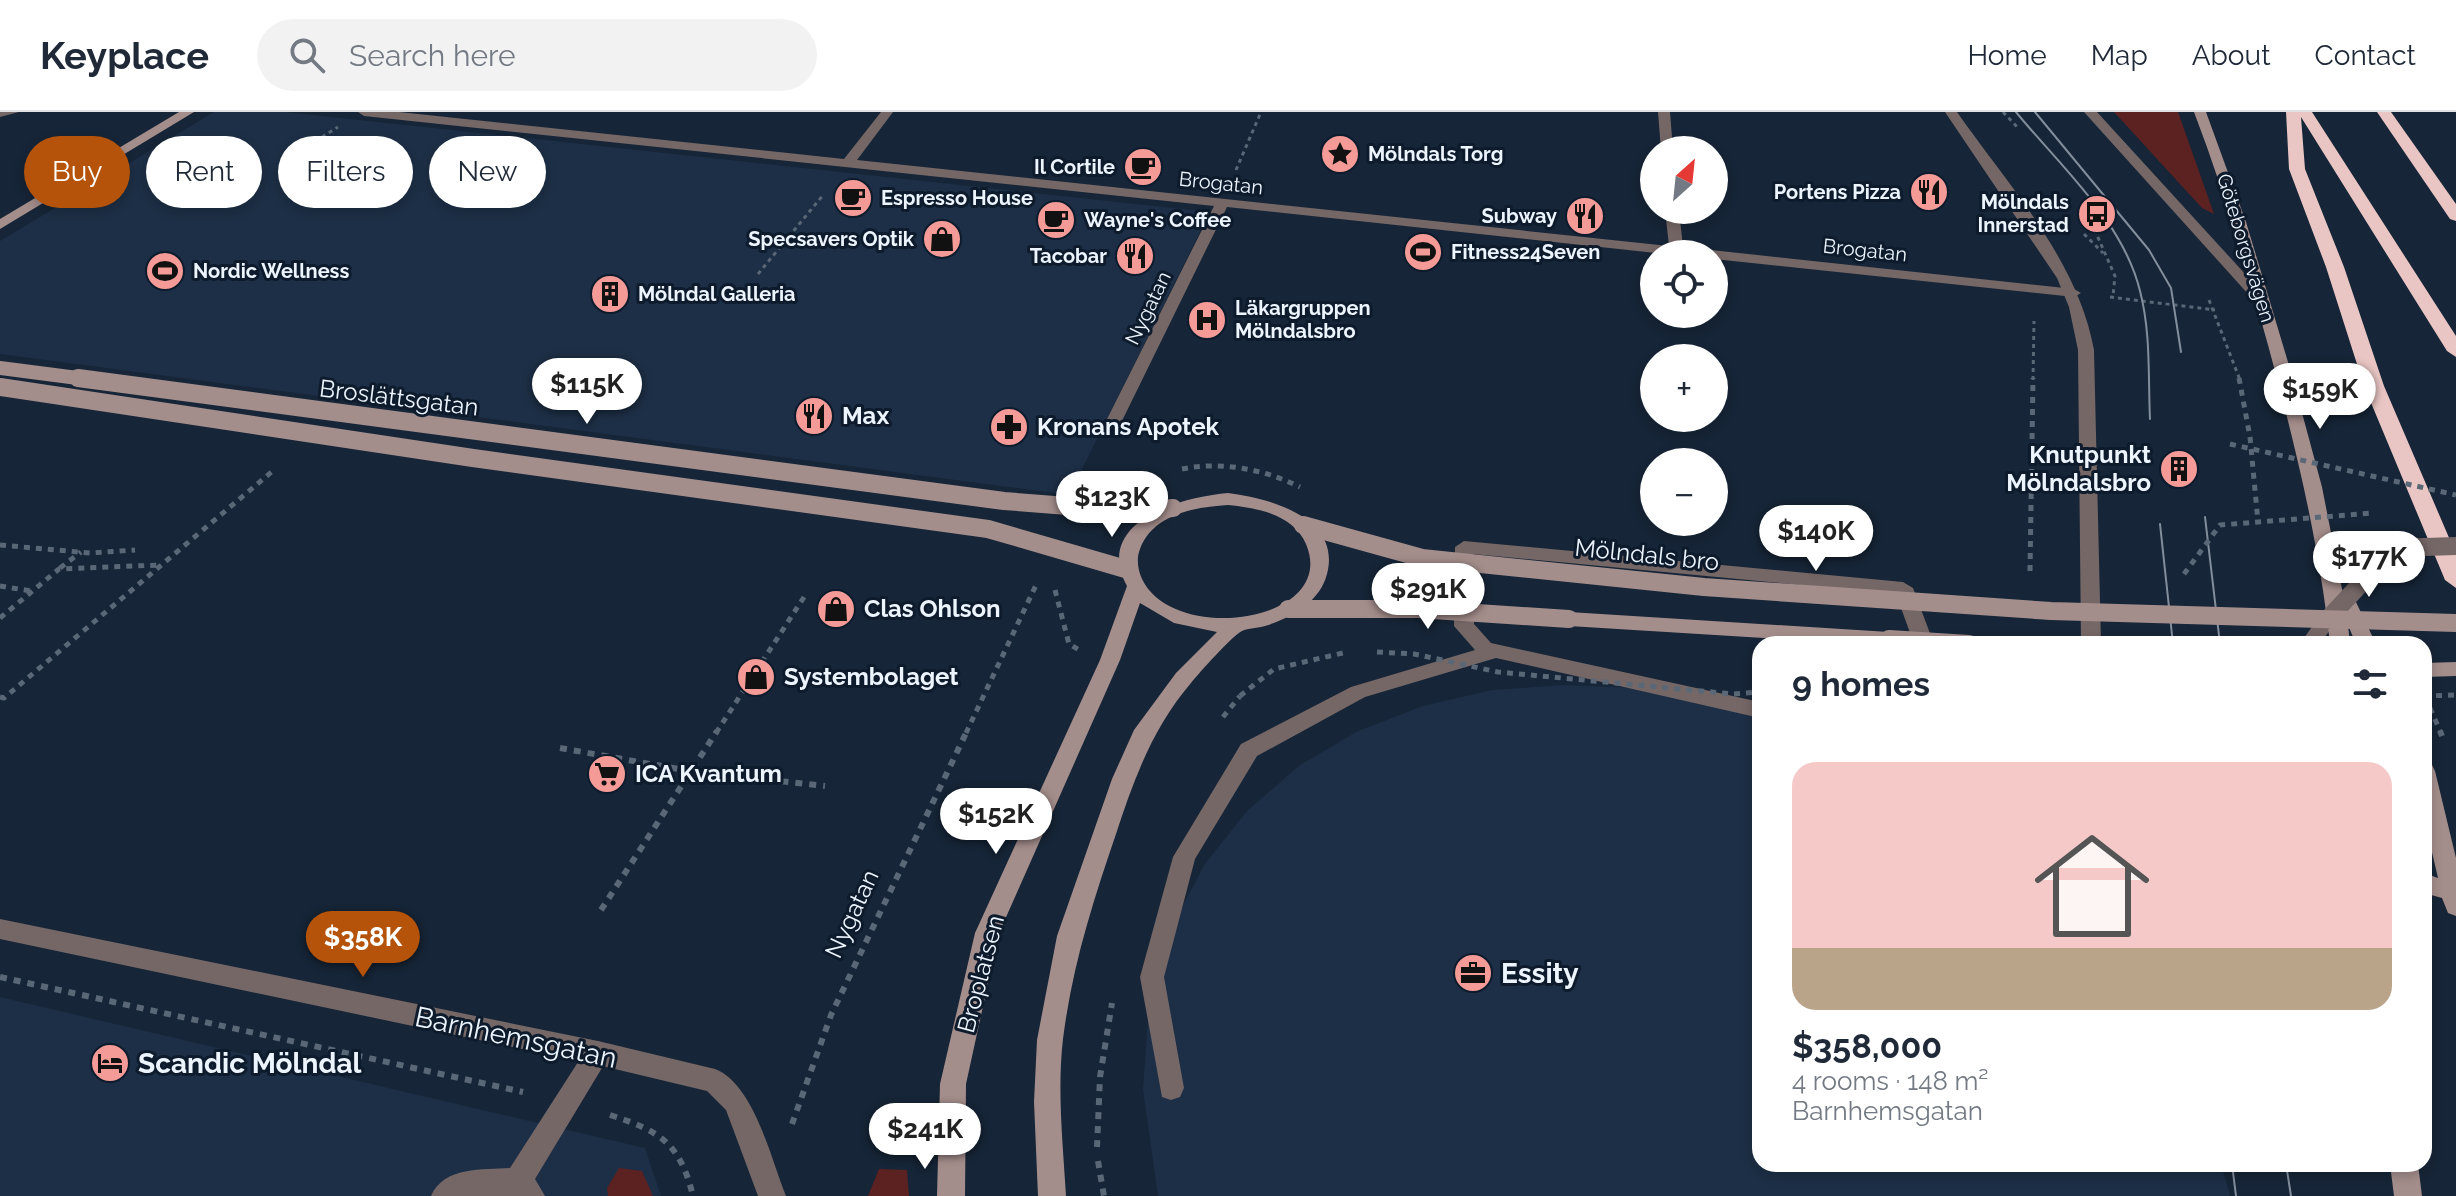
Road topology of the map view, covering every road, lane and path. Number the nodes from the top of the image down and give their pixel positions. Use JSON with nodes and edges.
{"nodes":[{"id":1,"x":13,"y":112,"type":"edge"},
{"id":2,"x":188,"y":112,"type":"edge"},
{"id":3,"x":364,"y":112,"type":"edge"},
{"id":4,"x":887,"y":112,"type":"edge"},
{"id":5,"x":1261,"y":112,"type":"edge"},
{"id":6,"x":1664,"y":112,"type":"edge"},
{"id":7,"x":1951,"y":112,"type":"edge"},
{"id":8,"x":2003,"y":112,"type":"edge"},
{"id":9,"x":2090,"y":112,"type":"edge"},
{"id":10,"x":2200,"y":112,"type":"edge"},
{"id":11,"x":2293,"y":112,"type":"edge"},
{"id":12,"x":2305,"y":112,"type":"edge"},
{"id":13,"x":2384,"y":112,"type":"edge"},
{"id":14,"x":0,"y":113,"type":"edge"},
{"id":15,"x":2019,"y":129,"type":"dead end"},
{"id":16,"x":1666,"y":136,"type":"edge"},
{"id":17,"x":848,"y":163,"type":"junction"},
{"id":18,"x":1222,"y":203,"type":"junction"},
{"id":19,"x":2088,"y":215,"type":"dead end"},
{"id":20,"x":2456,"y":216,"type":"edge"},
{"id":21,"x":0,"y":225,"type":"edge"},
{"id":22,"x":1640,"y":246,"type":"edge"},
{"id":23,"x":1728,"y":256,"type":"edge"},
{"id":24,"x":758,"y":274,"type":"dead end"},
{"id":25,"x":2035,"y":288,"type":"junction"},
{"id":26,"x":2074,"y":293,"type":"junction"},
{"id":27,"x":2113,"y":297,"type":"junction"},
{"id":28,"x":2263,"y":302,"type":"junction"},
{"id":29,"x":2215,"y":310,"type":"dead end"},
{"id":30,"x":2456,"y":351,"type":"edge"},
{"id":31,"x":0,"y":368,"type":"edge"},
{"id":32,"x":2239,"y":371,"type":"dead end"},
{"id":33,"x":0,"y":387,"type":"edge"},
{"id":34,"x":1109,"y":431,"type":"dead end"},
{"id":35,"x":2230,"y":444,"type":"dead end"},
{"id":36,"x":2253,"y":450,"type":"junction"},
{"id":37,"x":279,"y":467,"type":"dead end"},
{"id":38,"x":1171,"y":472,"type":"dead end"},
{"id":39,"x":1311,"y":492,"type":"dead end"},
{"id":40,"x":2456,"y":495,"type":"edge"},
{"id":41,"x":1173,"y":508,"type":"junction"},
{"id":42,"x":2380,"y":512,"type":"dead end"},
{"id":43,"x":2258,"y":522,"type":"junction"},
{"id":44,"x":1303,"y":525,"type":"junction"},
{"id":45,"x":0,"y":545,"type":"edge"},
{"id":46,"x":2456,"y":546,"type":"edge"},
{"id":47,"x":135,"y":550,"type":"dead end"},
{"id":48,"x":81,"y":552,"type":"junction"},
{"id":49,"x":161,"y":565,"type":"junction"},
{"id":50,"x":2026,"y":567,"type":"dead end"},
{"id":51,"x":2042,"y":568,"type":"dead end"},
{"id":52,"x":59,"y":569,"type":"junction"},
{"id":53,"x":2333,"y":572,"type":"junction"},
{"id":54,"x":2183,"y":575,"type":"dead end"},
{"id":55,"x":1132,"y":578,"type":"junction"},
{"id":56,"x":2456,"y":580,"type":"edge"},
{"id":57,"x":2030,"y":583,"type":"dead end"},
{"id":58,"x":0,"y":586,"type":"edge"},
{"id":59,"x":32,"y":591,"type":"junction"},
{"id":60,"x":806,"y":594,"type":"dead end"},
{"id":61,"x":1288,"y":609,"type":"junction"},
{"id":62,"x":0,"y":618,"type":"edge"},
{"id":63,"x":2327,"y":620,"type":"junction"},
{"id":64,"x":2456,"y":623,"type":"edge"},
{"id":65,"x":1236,"y":625,"type":"junction"},
{"id":66,"x":1843,"y":636,"type":"edge"},
{"id":67,"x":1921,"y":636,"type":"edge"},
{"id":68,"x":2091,"y":636,"type":"edge"},
{"id":69,"x":2316,"y":636,"type":"edge"},
{"id":70,"x":2339,"y":636,"type":"edge"},
{"id":71,"x":2362,"y":636,"type":"edge"},
{"id":72,"x":1496,"y":651,"type":"junction"},
{"id":73,"x":995,"y":669,"type":"dead end"},
{"id":74,"x":2456,"y":669,"type":"edge"},
{"id":75,"x":2432,"y":670,"type":"edge"},
{"id":76,"x":1752,"y":693,"type":"edge"},
{"id":77,"x":2456,"y":695,"type":"edge"},
{"id":78,"x":1240,"y":696,"type":"dead end"},
{"id":79,"x":2432,"y":696,"type":"edge"},
{"id":80,"x":0,"y":697,"type":"edge"},
{"id":81,"x":1752,"y":708,"type":"edge"},
{"id":82,"x":560,"y":748,"type":"dead end"},
{"id":83,"x":690,"y":771,"type":"junction"},
{"id":84,"x":825,"y":786,"type":"dead end"},
{"id":85,"x":2432,"y":805,"type":"edge"},
{"id":86,"x":2432,"y":887,"type":"edge"},
{"id":87,"x":2454,"y":899,"type":"edge"},
{"id":88,"x":601,"y":910,"type":"dead end"},
{"id":89,"x":0,"y":929,"type":"edge"},
{"id":90,"x":0,"y":977,"type":"edge"},
{"id":91,"x":598,"y":1053,"type":"junction"},
{"id":92,"x":1100,"y":1077,"type":"dead end"},
{"id":93,"x":1171,"y":1088,"type":"dead end"},
{"id":94,"x":570,"y":1103,"type":"junction"},
{"id":95,"x":2405,"y":1172,"type":"edge"},
{"id":96,"x":524,"y":1188,"type":"edge"},
{"id":97,"x":771,"y":1192,"type":"edge"},
{"id":98,"x":445,"y":1196,"type":"edge"},
{"id":99,"x":693,"y":1196,"type":"edge"},
{"id":100,"x":951,"y":1196,"type":"edge"},
{"id":101,"x":1052,"y":1196,"type":"edge"},
{"id":102,"x":1104,"y":1196,"type":"edge"},
{"id":103,"x":2408,"y":1196,"type":"edge"}],
"edges":[{"from":1,"to":14,"type":"street"},
{"from":2,"to":21,"type":"street"},
{"from":3,"to":17,"type":"street","name":"Brogatan"},
{"from":4,"to":17,"type":"street"},
{"from":5,"to":18,"type":"path"},
{"from":6,"to":16,"type":"street"},
{"from":7,"to":26,"type":"street"},
{"from":8,"to":15,"type":"path"},
{"from":9,"to":28,"type":"street"},
{"from":10,"to":28,"type":"street","name":"Göteborgsvägen"},
{"from":11,"to":56,"type":"highway"},
{"from":12,"to":30,"type":"highway"},
{"from":13,"to":20,"type":"highway"},
{"from":17,"to":18,"type":"street","name":"Brogatan"},
{"from":17,"to":24,"type":"path"},
{"from":18,"to":22,"type":"street","name":"Brogatan"},
{"from":18,"to":34,"type":"street","name":"Nygatan"},
{"from":19,"to":27,"type":"path"},
{"from":23,"to":25,"type":"street","name":"Brogatan"},
{"from":25,"to":26,"type":"street","name":"Brogatan"},
{"from":25,"to":57,"type":"path"},
{"from":26,"to":27,"type":"path"},
{"from":26,"to":68,"type":"street"},
{"from":27,"to":29,"type":"path"},
{"from":28,"to":53,"type":"street","name":"Göteborgsvägen"},
{"from":31,"to":41,"type":"street","name":"Broslättsgatan","bridge":true},
{"from":32,"to":36,"type":"path","bridge":true},
{"from":33,"to":55,"type":"street","name":"Broslättsgatan","bridge":true},
{"from":35,"to":36,"type":"path","bridge":true},
{"from":36,"to":40,"type":"path","bridge":true},
{"from":36,"to":43,"type":"path"},
{"from":37,"to":49,"type":"path"},
{"from":38,"to":39,"type":"path","bridge":true},
{"from":41,"to":44,"type":"street"},
{"from":41,"to":55,"type":"street"},
{"from":42,"to":43,"type":"path","bridge":true},
{"from":43,"to":54,"type":"path","bridge":true},
{"from":44,"to":61,"type":"street"},
{"from":44,"to":63,"type":"street","name":"Mölndals bro","bridge":true},
{"from":45,"to":48,"type":"path"},
{"from":46,"to":63,"type":"street","bridge":true},
{"from":47,"to":48,"type":"path"},
{"from":48,"to":52,"type":"path"},
{"from":49,"to":52,"type":"path"},
{"from":49,"to":80,"type":"path"},
{"from":50,"to":51,"type":"path"},
{"from":52,"to":59,"type":"path"},
{"from":53,"to":70,"type":"street","name":"Göteborgsvägen"},
{"from":53,"to":71,"type":"street","name":"Göteborgsvägen"},
{"from":55,"to":65,"type":"street"},
{"from":55,"to":100,"type":"street","name":"Broplatsen"},
{"from":58,"to":59,"type":"path"},
{"from":59,"to":62,"type":"path"},
{"from":60,"to":83,"type":"path"},
{"from":61,"to":65,"type":"street"},
{"from":61,"to":66,"type":"street","bridge":true},
{"from":63,"to":64,"type":"street","name":"Mölndals bro","bridge":true},
{"from":63,"to":69,"type":"street"},
{"from":65,"to":101,"type":"street"},
{"from":67,"to":72,"type":"street"},
{"from":72,"to":81,"type":"street"},
{"from":72,"to":93,"type":"street"},
{"from":73,"to":97,"type":"path","name":"Nygatan"},
{"from":74,"to":75,"type":"street"},
{"from":76,"to":78,"type":"path","bridge":true},
{"from":77,"to":79,"type":"path","bridge":true},
{"from":82,"to":83,"type":"path"},
{"from":83,"to":84,"type":"path"},
{"from":83,"to":88,"type":"path"},
{"from":85,"to":87,"type":"street"},
{"from":86,"to":87,"type":"street"},
{"from":89,"to":91,"type":"street","name":"Barnhemsgatan"},
{"from":90,"to":94,"type":"path"},
{"from":91,"to":94,"type":"street"},
{"from":91,"to":97,"type":"street","name":"Barnhemsgatan"},
{"from":92,"to":102,"type":"path"},
{"from":94,"to":96,"type":"street"},
{"from":94,"to":99,"type":"path"},
{"from":95,"to":103,"type":"street"},
{"from":96,"to":98,"type":"street"}]}
